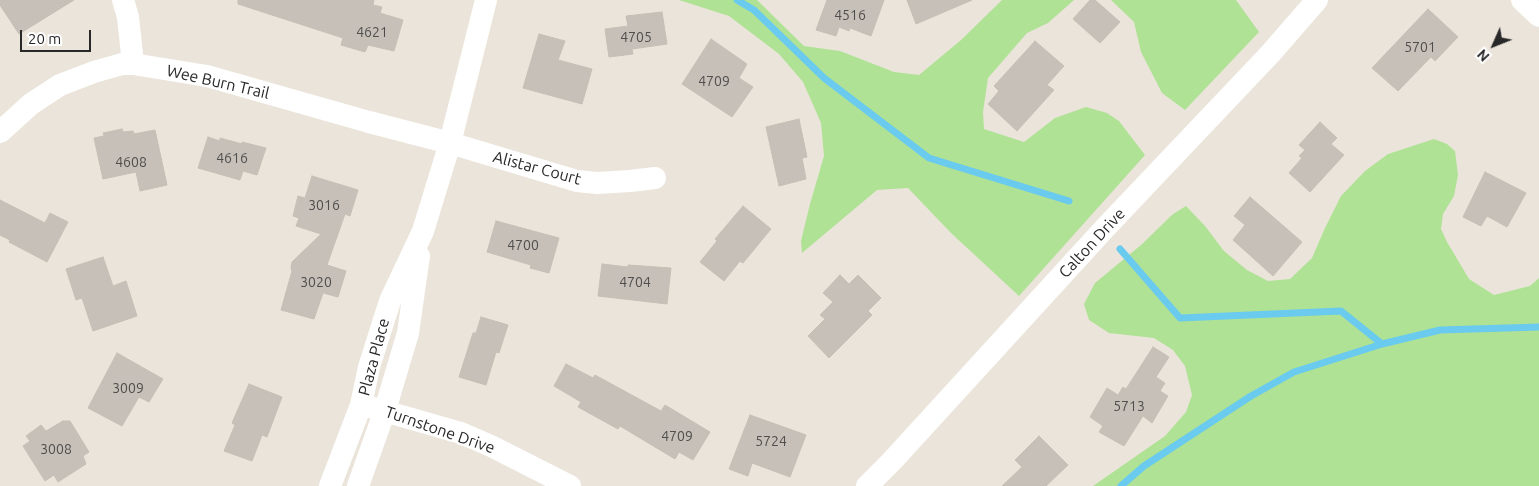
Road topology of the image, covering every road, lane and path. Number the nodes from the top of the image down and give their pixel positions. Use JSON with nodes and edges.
{"nodes":[{"id":1,"x":123,"y":0,"type":"edge"},
{"id":2,"x":486,"y":0,"type":"edge"},
{"id":3,"x":1317,"y":0,"type":"edge"},
{"id":4,"x":1522,"y":0,"type":"edge"},
{"id":5,"x":1539,"y":16,"type":"edge"},
{"id":6,"x":133,"y":64,"type":"junction"},
{"id":7,"x":0,"y":132,"type":"edge"},
{"id":8,"x":450,"y":143,"type":"junction"},
{"id":9,"x":655,"y":178,"type":"dead end"},
{"id":10,"x":423,"y":230,"type":"junction"},
{"id":11,"x":361,"y":405,"type":"junction"},
{"id":12,"x":385,"y":410,"type":"junction"},
{"id":13,"x":330,"y":486,"type":"edge"},
{"id":14,"x":358,"y":486,"type":"edge"},
{"id":15,"x":570,"y":486,"type":"edge"},
{"id":16,"x":867,"y":486,"type":"edge"}],
"edges":[{"from":1,"to":6,"type":"street"},
{"from":2,"to":8,"type":"street","name":"Plaza Place"},
{"from":3,"to":16,"type":"street","name":"Calton Drive"},
{"from":4,"to":5,"type":"street"},
{"from":6,"to":7,"type":"street","name":"Wee Burn Trail"},
{"from":6,"to":8,"type":"street","name":"Wee Burn Trail"},
{"from":8,"to":9,"type":"street","name":"Alistar Court"},
{"from":8,"to":10,"type":"street","name":"Plaza Place"},
{"from":10,"to":11,"type":"street","name":"Plaza Place"},
{"from":10,"to":12,"type":"street","name":"Plaza Place"},
{"from":11,"to":12,"type":"street","name":"Turnstone Drive"},
{"from":11,"to":13,"type":"street","name":"Plaza Place"},
{"from":12,"to":14,"type":"street","name":"Plaza Place"},
{"from":12,"to":15,"type":"street","name":"Turnstone Drive"}]}
